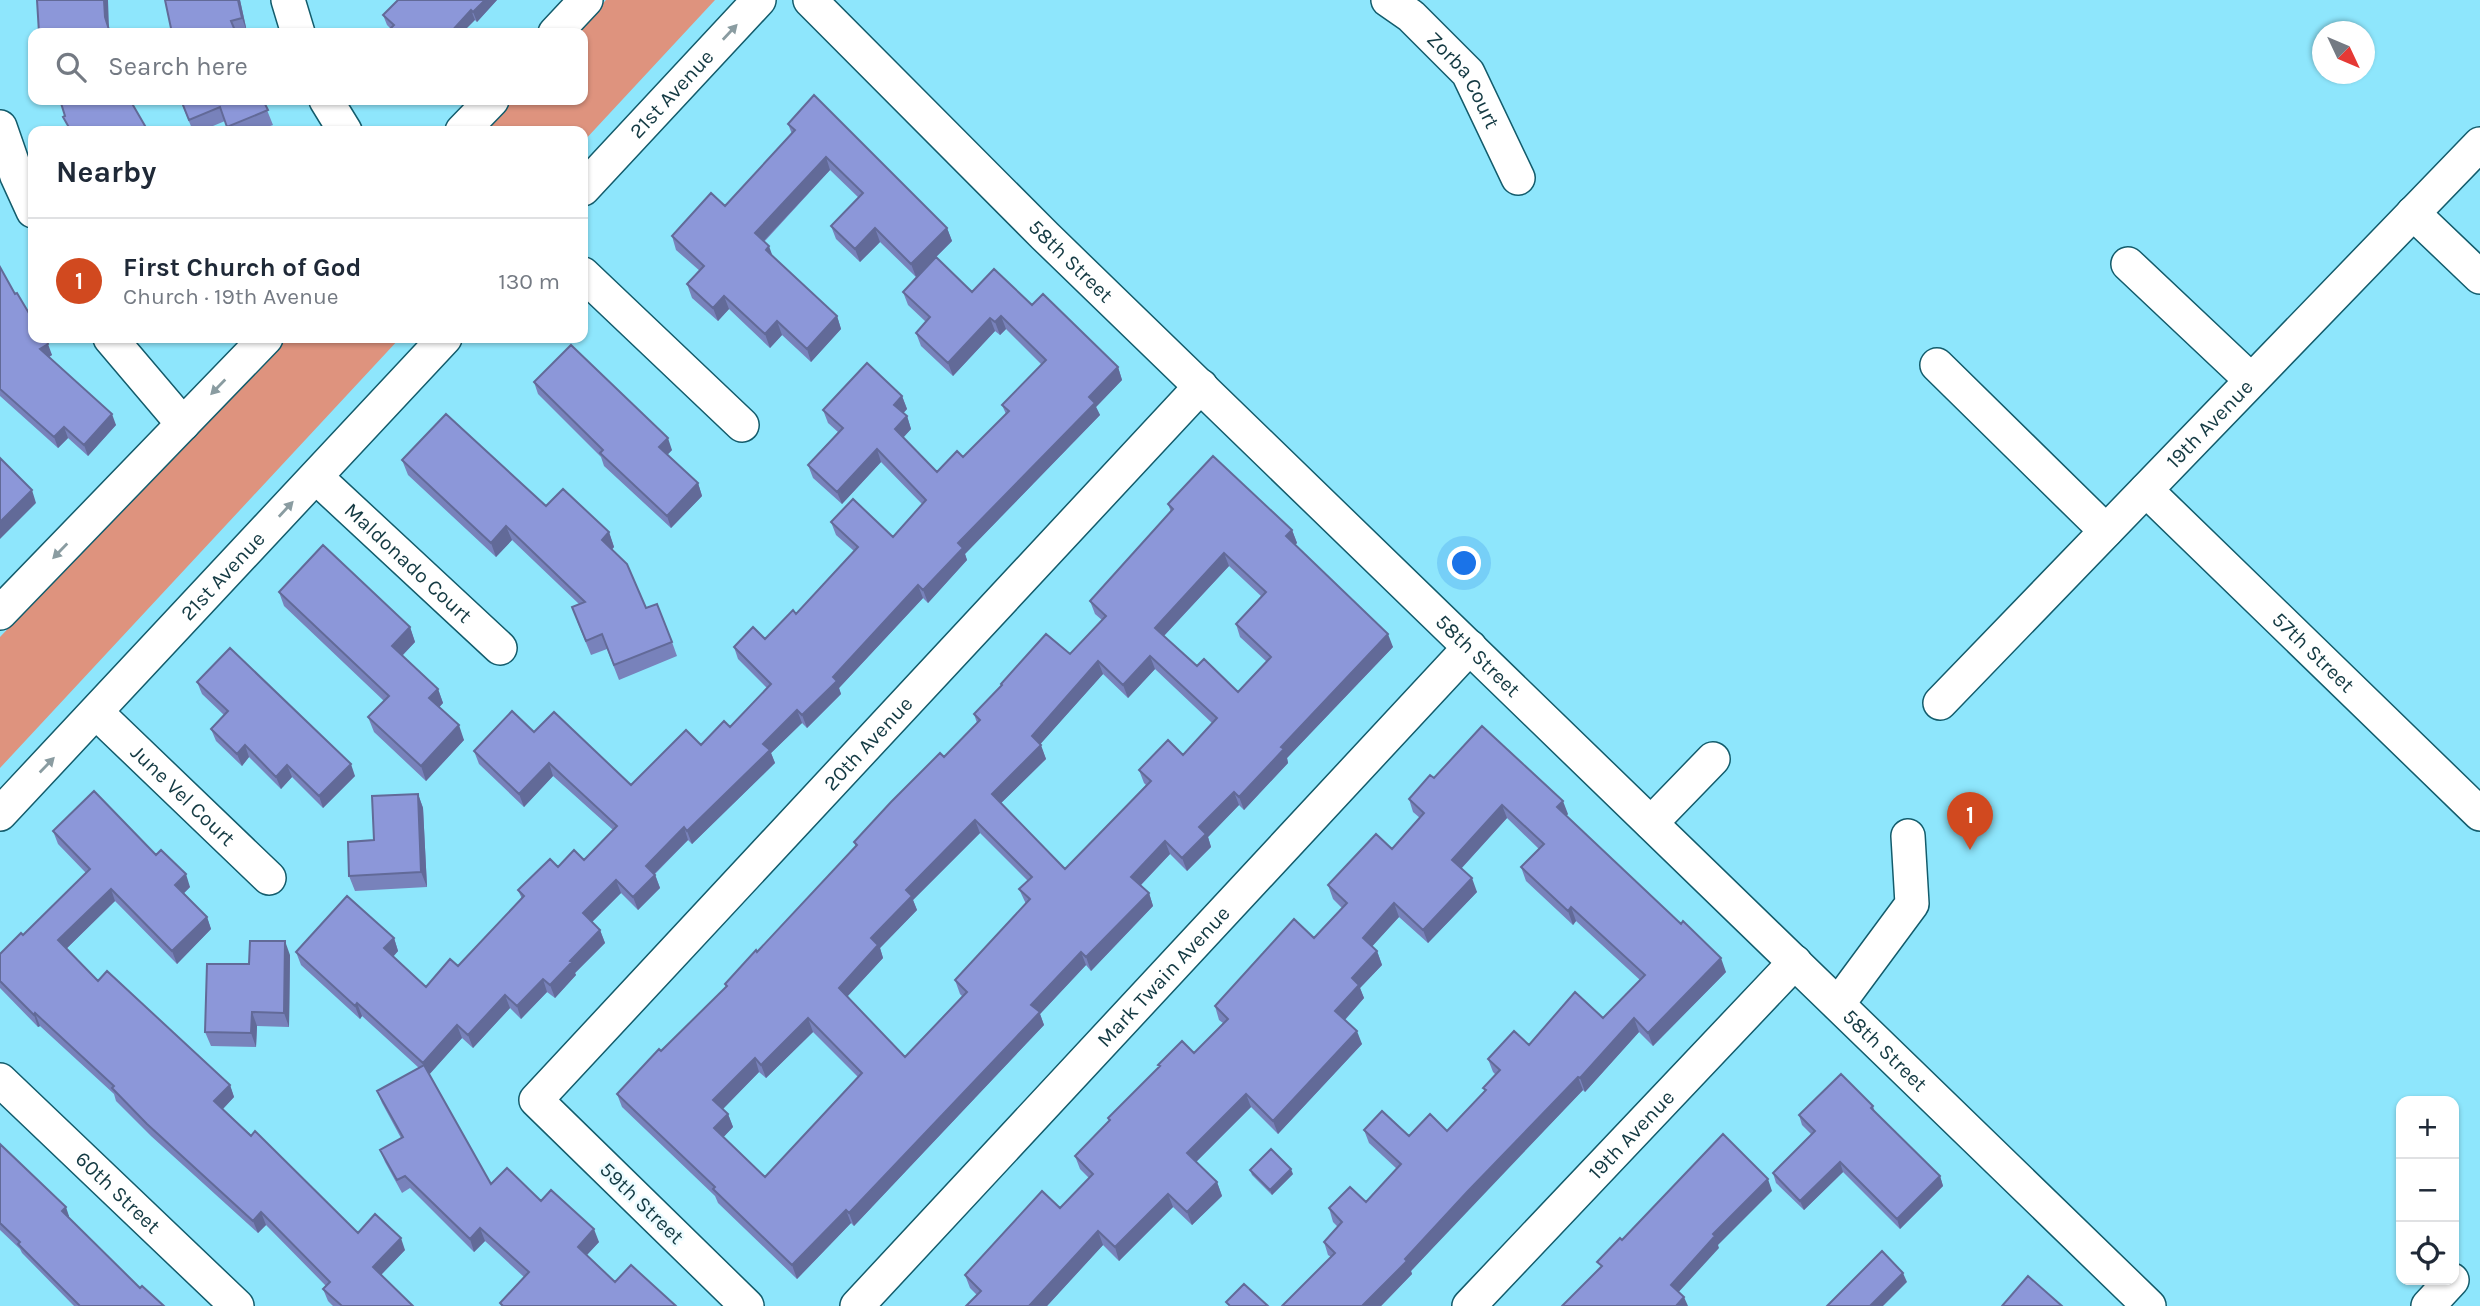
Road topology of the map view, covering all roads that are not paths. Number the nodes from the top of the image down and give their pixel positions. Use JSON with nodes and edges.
{"nodes":[{"id":1,"x":288,"y":0,"type":"edge"},
{"id":2,"x":586,"y":0,"type":"edge"},
{"id":3,"x":759,"y":0,"type":"edge"},
{"id":4,"x":810,"y":0,"type":"edge"},
{"id":5,"x":1388,"y":0,"type":"edge"},
{"id":6,"x":296,"y":28,"type":"edge"},
{"id":7,"x":560,"y":28,"type":"edge"},
{"id":8,"x":329,"y":105,"type":"edge"},
{"id":9,"x":487,"y":105,"type":"edge"},
{"id":10,"x":342,"y":126,"type":"edge"},
{"id":11,"x":467,"y":126,"type":"edge"},
{"id":12,"x":0,"y":127,"type":"edge"},
{"id":13,"x":2480,"y":144,"type":"edge"},
{"id":14,"x":1518,"y":178,"type":"dead end"},
{"id":15,"x":588,"y":184,"type":"edge"},
{"id":16,"x":28,"y":200,"type":"edge"},
{"id":17,"x":2413,"y":213,"type":"junction"},
{"id":18,"x":2128,"y":264,"type":"dead end"},
{"id":19,"x":2480,"y":278,"type":"edge"},
{"id":20,"x":588,"y":279,"type":"edge"},
{"id":21,"x":114,"y":343,"type":"edge"},
{"id":22,"x":261,"y":343,"type":"edge"},
{"id":23,"x":440,"y":343,"type":"edge"},
{"id":24,"x":1937,"y":365,"type":"dead end"},
{"id":25,"x":2251,"y":380,"type":"junction"},
{"id":26,"x":1201,"y":386,"type":"junction"},
{"id":27,"x":183,"y":424,"type":"junction"},
{"id":28,"x":742,"y":425,"type":"dead end"},
{"id":29,"x":316,"y":477,"type":"junction"},
{"id":30,"x":2146,"y":490,"type":"junction"},
{"id":31,"x":2106,"y":531,"type":"junction"},
{"id":32,"x":0,"y":613,"type":"edge"},
{"id":33,"x":1470,"y":647,"type":"junction"},
{"id":34,"x":500,"y":648,"type":"dead end"},
{"id":35,"x":1940,"y":703,"type":"dead end"},
{"id":36,"x":96,"y":713,"type":"junction"},
{"id":37,"x":1713,"y":759,"type":"dead end"},
{"id":38,"x":0,"y":814,"type":"edge"},
{"id":39,"x":2480,"y":814,"type":"edge"},
{"id":40,"x":1651,"y":823,"type":"junction"},
{"id":41,"x":1908,"y":836,"type":"dead end"},
{"id":42,"x":269,"y":878,"type":"dead end"},
{"id":43,"x":1795,"y":962,"type":"junction"},
{"id":44,"x":1838,"y":1004,"type":"junction"},
{"id":45,"x":0,"y":1080,"type":"edge"},
{"id":46,"x":536,"y":1100,"type":"joint"},
{"id":47,"x":2447,"y":1285,"type":"edge"},
{"id":48,"x":2145,"y":1305,"type":"edge"},
{"id":49,"x":237,"y":1306,"type":"edge"},
{"id":50,"x":747,"y":1306,"type":"edge"},
{"id":51,"x":857,"y":1306,"type":"edge"},
{"id":52,"x":1469,"y":1306,"type":"edge"},
{"id":53,"x":2428,"y":1306,"type":"edge"}],
"edges":[{"from":1,"to":6,"type":"street"},
{"from":2,"to":7,"type":"street"},
{"from":15,"to":3,"type":"street","name":"21st Avenue","one_way":true},
{"from":4,"to":26,"type":"street","name":"58th Street"},
{"from":5,"to":14,"type":"street","name":"Zorba Court"},
{"from":8,"to":10,"type":"street"},
{"from":9,"to":11,"type":"street"},
{"from":12,"to":16,"type":"street"},
{"from":13,"to":17,"type":"street","name":"19th Avenue"},
{"from":17,"to":19,"type":"street"},
{"from":17,"to":25,"type":"street","name":"19th Avenue"},
{"from":18,"to":25,"type":"street"},
{"from":20,"to":28,"type":"street"},
{"from":21,"to":27,"type":"street"},
{"from":22,"to":27,"type":"street","one_way":true},
{"from":23,"to":29,"type":"street","name":"21st Avenue"},
{"from":24,"to":31,"type":"street"},
{"from":25,"to":30,"type":"street","name":"19th Avenue"},
{"from":26,"to":33,"type":"street","name":"58th Street"},
{"from":26,"to":46,"type":"street","name":"20th Avenue"},
{"from":27,"to":32,"type":"street","one_way":true},
{"from":29,"to":34,"type":"street","name":"Maldonado Court"},
{"from":36,"to":29,"type":"street","name":"21st Avenue","one_way":true},
{"from":30,"to":31,"type":"street","name":"19th Avenue"},
{"from":30,"to":39,"type":"street","name":"57th Street"},
{"from":31,"to":35,"type":"street","name":"19th Avenue"},
{"from":33,"to":40,"type":"street","name":"58th Street"},
{"from":33,"to":51,"type":"street","name":"Mark Twain Avenue"},
{"from":38,"to":36,"type":"street","name":"21st Avenue","one_way":true},
{"from":36,"to":42,"type":"street","name":"June Vel Court"},
{"from":37,"to":40,"type":"street"},
{"from":40,"to":43,"type":"street","name":"58th Street"},
{"from":41,"to":44,"type":"street"},
{"from":43,"to":44,"type":"street","name":"58th Street"},
{"from":43,"to":52,"type":"street","name":"19th Avenue"},
{"from":44,"to":48,"type":"street","name":"58th Street"},
{"from":45,"to":49,"type":"street","name":"60th Street"},
{"from":46,"to":50,"type":"street","name":"59th Street"},
{"from":47,"to":53,"type":"street"}]}
